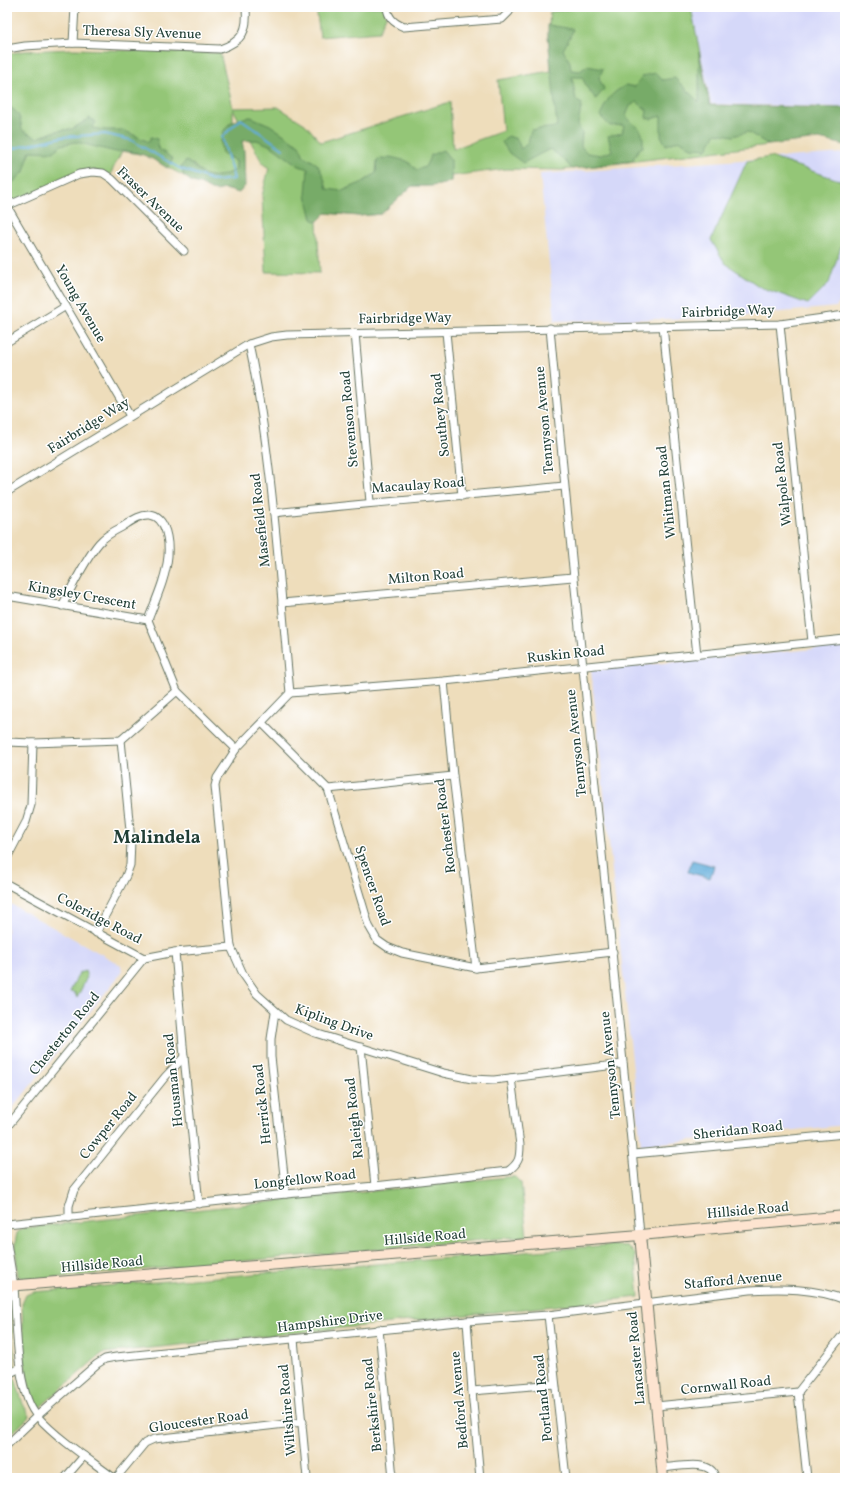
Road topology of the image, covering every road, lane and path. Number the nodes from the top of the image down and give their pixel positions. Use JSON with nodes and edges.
{"nodes":[{"id":1,"x":75,"y":7,"type":"edge"},
{"id":2,"x":246,"y":7,"type":"edge"},
{"id":3,"x":387,"y":7,"type":"edge"},
{"id":4,"x":511,"y":7,"type":"edge"},
{"id":5,"x":73,"y":43,"type":"junction"},
{"id":6,"x":7,"y":49,"type":"edge"},
{"id":7,"x":7,"y":206,"type":"edge"},
{"id":8,"x":184,"y":251,"type":"dead end"},
{"id":9,"x":66,"y":306,"type":"junction"},
{"id":10,"x":845,"y":314,"type":"edge"},
{"id":11,"x":780,"y":324,"type":"junction"},
{"id":12,"x":663,"y":326,"type":"junction"},
{"id":13,"x":550,"y":328,"type":"junction"},
{"id":14,"x":446,"y":332,"type":"junction"},
{"id":15,"x":355,"y":333,"type":"junction"},
{"id":16,"x":7,"y":342,"type":"edge"},
{"id":17,"x":249,"y":344,"type":"junction"},
{"id":18,"x":130,"y":416,"type":"junction"},
{"id":19,"x":564,"y":486,"type":"junction"},
{"id":20,"x":7,"y":492,"type":"edge"},
{"id":21,"x":462,"y":496,"type":"junction"},
{"id":22,"x":370,"y":502,"type":"junction"},
{"id":23,"x":274,"y":513,"type":"junction"},
{"id":24,"x":573,"y":577,"type":"junction"},
{"id":25,"x":7,"y":596,"type":"edge"},
{"id":26,"x":282,"y":603,"type":"junction"},
{"id":27,"x":62,"y":606,"type":"junction"},
{"id":28,"x":148,"y":620,"type":"junction"},
{"id":29,"x":845,"y":639,"type":"edge"},
{"id":30,"x":812,"y":642,"type":"junction"},
{"id":31,"x":697,"y":655,"type":"junction"},
{"id":32,"x":582,"y":666,"type":"junction"},
{"id":33,"x":444,"y":681,"type":"junction"},
{"id":34,"x":177,"y":692,"type":"junction"},
{"id":35,"x":290,"y":693,"type":"junction"},
{"id":36,"x":262,"y":723,"type":"junction"},
{"id":37,"x":121,"y":740,"type":"junction"},
{"id":38,"x":7,"y":742,"type":"edge"},
{"id":39,"x":33,"y":743,"type":"junction"},
{"id":40,"x":236,"y":749,"type":"junction"},
{"id":41,"x":453,"y":776,"type":"junction"},
{"id":42,"x":328,"y":789,"type":"junction"},
{"id":43,"x":7,"y":858,"type":"edge"},
{"id":44,"x":7,"y":884,"type":"edge"},
{"id":45,"x":96,"y":933,"type":"junction"},
{"id":46,"x":230,"y":947,"type":"junction"},
{"id":47,"x":175,"y":952,"type":"junction"},
{"id":48,"x":613,"y":952,"type":"junction"},
{"id":49,"x":144,"y":958,"type":"junction"},
{"id":50,"x":476,"y":968,"type":"junction"},
{"id":51,"x":275,"y":1012,"type":"junction"},
{"id":52,"x":361,"y":1047,"type":"junction"},
{"id":53,"x":184,"y":1057,"type":"junction"},
{"id":54,"x":623,"y":1064,"type":"junction"},
{"id":55,"x":511,"y":1078,"type":"junction"},
{"id":56,"x":7,"y":1127,"type":"edge"},
{"id":57,"x":845,"y":1134,"type":"edge"},
{"id":58,"x":634,"y":1154,"type":"junction"},
{"id":59,"x":375,"y":1186,"type":"junction"},
{"id":60,"x":286,"y":1194,"type":"junction"},
{"id":61,"x":199,"y":1204,"type":"junction"},
{"id":62,"x":845,"y":1216,"type":"edge"},
{"id":63,"x":69,"y":1218,"type":"junction"},
{"id":64,"x":7,"y":1224,"type":"edge"},
{"id":65,"x":640,"y":1235,"type":"junction"},
{"id":66,"x":7,"y":1242,"type":"edge"},
{"id":67,"x":10,"y":1286,"type":"edge"},
{"id":68,"x":845,"y":1300,"type":"edge"},
{"id":69,"x":646,"y":1302,"type":"junction"},
{"id":70,"x":548,"y":1315,"type":"junction"},
{"id":71,"x":467,"y":1320,"type":"junction"},
{"id":72,"x":379,"y":1329,"type":"junction"},
{"id":73,"x":845,"y":1332,"type":"edge"},
{"id":74,"x":294,"y":1340,"type":"junction"},
{"id":75,"x":20,"y":1368,"type":"junction"},
{"id":76,"x":7,"y":1375,"type":"edge"},
{"id":77,"x":555,"y":1384,"type":"junction"},
{"id":78,"x":472,"y":1391,"type":"junction"},
{"id":79,"x":798,"y":1392,"type":"junction"},
{"id":80,"x":656,"y":1406,"type":"junction"},
{"id":81,"x":37,"y":1416,"type":"junction"},
{"id":82,"x":303,"y":1422,"type":"junction"},
{"id":83,"x":7,"y":1445,"type":"edge"},
{"id":84,"x":84,"y":1456,"type":"junction"},
{"id":85,"x":662,"y":1473,"type":"edge"},
{"id":86,"x":65,"y":1478,"type":"edge"},
{"id":87,"x":115,"y":1478,"type":"edge"},
{"id":88,"x":307,"y":1478,"type":"edge"},
{"id":89,"x":393,"y":1478,"type":"edge"},
{"id":90,"x":480,"y":1478,"type":"edge"},
{"id":91,"x":566,"y":1478,"type":"edge"},
{"id":92,"x":715,"y":1478,"type":"edge"},
{"id":93,"x":807,"y":1478,"type":"edge"}],
"edges":[{"from":1,"to":5,"type":"street"},
{"from":2,"to":5,"type":"street","name":"Theresa Sly Avenue"},
{"from":3,"to":4,"type":"street"},
{"from":5,"to":6,"type":"street","name":"Theresa Sly Avenue"},
{"from":7,"to":8,"type":"street","name":"Fraser Avenue"},
{"from":7,"to":9,"type":"street","name":"Young Avenue"},
{"from":9,"to":16,"type":"street"},
{"from":9,"to":18,"type":"street","name":"Young Avenue"},
{"from":10,"to":11,"type":"street","name":"Fairbridge Way"},
{"from":11,"to":12,"type":"street","name":"Fairbridge Way"},
{"from":11,"to":30,"type":"street","name":"Walpole Road"},
{"from":12,"to":13,"type":"street","name":"Fairbridge Way"},
{"from":12,"to":31,"type":"street","name":"Whitman Road"},
{"from":13,"to":14,"type":"street","name":"Fairbridge Way"},
{"from":13,"to":19,"type":"street","name":"Tennyson Avenue"},
{"from":14,"to":15,"type":"street","name":"Fairbridge Way"},
{"from":14,"to":21,"type":"street","name":"Southey Road"},
{"from":15,"to":17,"type":"street","name":"Fairbridge Way"},
{"from":15,"to":22,"type":"street","name":"Stevenson Road"},
{"from":17,"to":18,"type":"street","name":"Fairbridge Way"},
{"from":17,"to":23,"type":"street","name":"Masefield Road"},
{"from":18,"to":20,"type":"street","name":"Fairbridge Way"},
{"from":19,"to":21,"type":"street","name":"Macaulay Road"},
{"from":19,"to":24,"type":"street","name":"Tennyson Avenue"},
{"from":21,"to":22,"type":"street","name":"Macaulay Road"},
{"from":22,"to":23,"type":"street","name":"Macaulay Road"},
{"from":23,"to":26,"type":"street","name":"Masefield Road"},
{"from":24,"to":26,"type":"street","name":"Milton Road"},
{"from":24,"to":32,"type":"street","name":"Tennyson Avenue"},
{"from":25,"to":27,"type":"street","name":"Kingsley Crescent"},
{"from":26,"to":35,"type":"street","name":"Masefield Road"},
{"from":27,"to":28,"type":"street","name":"Kingsley Crescent"},
{"from":27,"to":28,"type":"street"},
{"from":28,"to":34,"type":"street","name":"Kingsley Crescent"},
{"from":29,"to":30,"type":"street","name":"Ruskin Road"},
{"from":30,"to":31,"type":"street","name":"Ruskin Road"},
{"from":31,"to":32,"type":"street","name":"Ruskin Road"},
{"from":32,"to":33,"type":"street","name":"Ruskin Road"},
{"from":32,"to":48,"type":"street","name":"Tennyson Avenue"},
{"from":33,"to":35,"type":"street","name":"Ruskin Road"},
{"from":33,"to":41,"type":"street","name":"Rochester Road"},
{"from":34,"to":37,"type":"street"},
{"from":34,"to":40,"type":"street","name":"Kingsley Crescent"},
{"from":35,"to":36,"type":"street","name":"Kipling Drive"},
{"from":36,"to":40,"type":"street","name":"Kipling Drive"},
{"from":36,"to":42,"type":"street","name":"Spencer Road"},
{"from":37,"to":39,"type":"street"},
{"from":37,"to":45,"type":"street"},
{"from":38,"to":39,"type":"street"},
{"from":39,"to":43,"type":"street"},
{"from":40,"to":46,"type":"street","name":"Kipling Drive"},
{"from":41,"to":42,"type":"street"},
{"from":41,"to":50,"type":"street","name":"Rochester Road"},
{"from":42,"to":50,"type":"street","name":"Spencer Road"},
{"from":44,"to":45,"type":"street","name":"Coleridge Road"},
{"from":45,"to":49,"type":"street","name":"Coleridge Road"},
{"from":46,"to":47,"type":"street","name":"Coleridge Road"},
{"from":46,"to":51,"type":"street","name":"Kipling Drive"},
{"from":47,"to":49,"type":"street","name":"Coleridge Road"},
{"from":47,"to":53,"type":"street","name":"Housman Road"},
{"from":48,"to":50,"type":"street","name":"Spencer Road"},
{"from":48,"to":54,"type":"street","name":"Tennyson Avenue"},
{"from":49,"to":56,"type":"street","name":"Chesterton Road"},
{"from":51,"to":52,"type":"street","name":"Kipling Drive"},
{"from":51,"to":60,"type":"street","name":"Herrick Road"},
{"from":52,"to":55,"type":"street","name":"Kipling Drive"},
{"from":52,"to":59,"type":"street","name":"Raleigh Road"},
{"from":53,"to":61,"type":"street","name":"Housman Road"},
{"from":53,"to":63,"type":"street","name":"Cowper Road"},
{"from":54,"to":55,"type":"street","name":"Kipling Drive"},
{"from":54,"to":58,"type":"street","name":"Tennyson Avenue"},
{"from":55,"to":59,"type":"street","name":"Longfellow Road"},
{"from":57,"to":58,"type":"street","name":"Sheridan Road"},
{"from":58,"to":65,"type":"street","name":"Tennyson Avenue"},
{"from":59,"to":60,"type":"street","name":"Longfellow Road"},
{"from":60,"to":61,"type":"street","name":"Longfellow Road"},
{"from":61,"to":63,"type":"street","name":"Longfellow Road"},
{"from":62,"to":65,"type":"main road","name":"Hillside Road"},
{"from":63,"to":64,"type":"street","name":"Longfellow Road"},
{"from":65,"to":67,"type":"main road","name":"Hillside Road"},
{"from":65,"to":69,"type":"main road","name":"Lancaster Road"},
{"from":66,"to":67,"type":"street"},
{"from":67,"to":75,"type":"street"},
{"from":68,"to":69,"type":"street","name":"Stafford Avenue"},
{"from":69,"to":70,"type":"street","name":"Hampshire Drive"},
{"from":69,"to":80,"type":"main road","name":"Lancaster Road"},
{"from":70,"to":71,"type":"street","name":"Hampshire Drive"},
{"from":70,"to":77,"type":"street","name":"Portland Road"},
{"from":71,"to":72,"type":"street","name":"Hampshire Drive"},
{"from":71,"to":78,"type":"street","name":"Bedford Avenue"},
{"from":72,"to":74,"type":"street","name":"Hampshire Drive"},
{"from":72,"to":89,"type":"street","name":"Berkshire Road"},
{"from":73,"to":79,"type":"street"},
{"from":74,"to":81,"type":"street","name":"Hampshire Drive"},
{"from":74,"to":82,"type":"street","name":"Wiltshire Road"},
{"from":75,"to":76,"type":"street"},
{"from":75,"to":81,"type":"street"},
{"from":77,"to":78,"type":"street"},
{"from":77,"to":91,"type":"street","name":"Portland Road"},
{"from":78,"to":90,"type":"street","name":"Bedford Avenue"},
{"from":79,"to":80,"type":"street","name":"Cornwall Road"},
{"from":79,"to":93,"type":"street"},
{"from":80,"to":85,"type":"main road","name":"Lancaster Road"},
{"from":81,"to":83,"type":"street","name":"Hampshire Drive"},
{"from":81,"to":84,"type":"street"},
{"from":82,"to":87,"type":"street","name":"Gloucester Road"},
{"from":82,"to":88,"type":"street","name":"Wiltshire Road"},
{"from":84,"to":86,"type":"street"},
{"from":84,"to":87,"type":"street"},
{"from":85,"to":92,"type":"street"}]}
